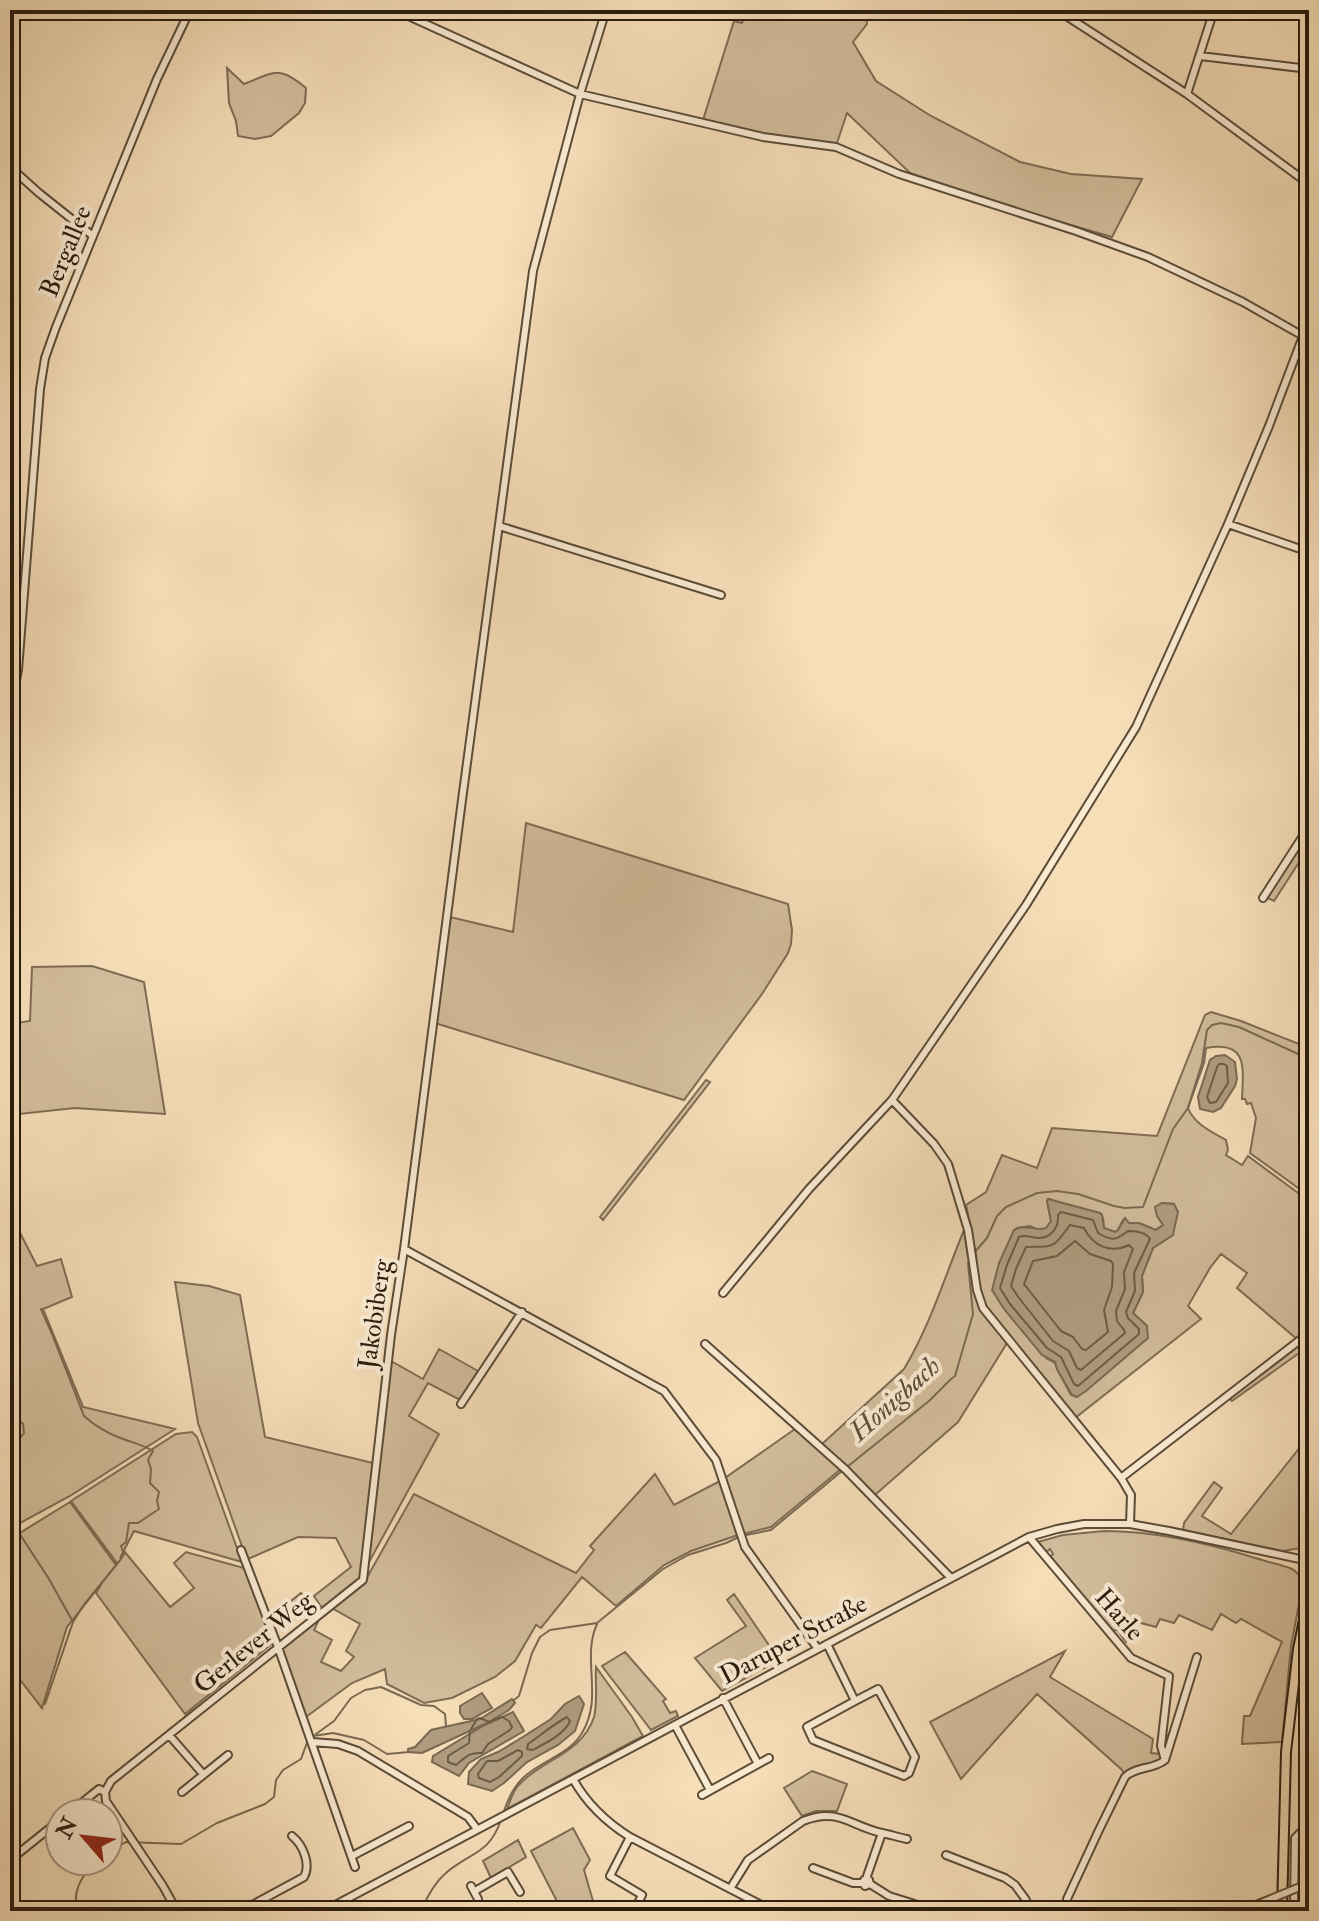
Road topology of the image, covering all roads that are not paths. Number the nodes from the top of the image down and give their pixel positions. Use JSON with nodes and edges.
{"nodes":[{"id":1,"x":190,"y":10,"type":"edge"},
{"id":2,"x":395,"y":10,"type":"edge"},
{"id":3,"x":606,"y":10,"type":"edge"},
{"id":4,"x":1057,"y":10,"type":"edge"},
{"id":5,"x":1214,"y":10,"type":"edge"},
{"id":6,"x":1200,"y":56,"type":"junction"},
{"id":7,"x":1309,"y":69,"type":"edge"},
{"id":8,"x":580,"y":94,"type":"junction"},
{"id":9,"x":1187,"y":94,"type":"junction"},
{"id":10,"x":10,"y":167,"type":"edge"},
{"id":11,"x":1309,"y":184,"type":"edge"},
{"id":12,"x":93,"y":236,"type":"junction"},
{"id":13,"x":1309,"y":325,"type":"edge"},
{"id":14,"x":1303,"y":336,"type":"junction"},
{"id":15,"x":1228,"y":524,"type":"junction"},
{"id":16,"x":499,"y":526,"type":"junction"},
{"id":17,"x":1309,"y":552,"type":"edge"},
{"id":18,"x":721,"y":595,"type":"dead end"},
{"id":19,"x":10,"y":711,"type":"edge"},
{"id":20,"x":1309,"y":823,"type":"edge"},
{"id":21,"x":1263,"y":898,"type":"dead end"},
{"id":22,"x":892,"y":1100,"type":"junction"},
{"id":23,"x":404,"y":1249,"type":"junction"},
{"id":24,"x":723,"y":1293,"type":"dead end"},
{"id":25,"x":522,"y":1312,"type":"junction"},
{"id":26,"x":1309,"y":1333,"type":"edge"},
{"id":27,"x":705,"y":1344,"type":"dead end"},
{"id":28,"x":461,"y":1404,"type":"dead end"},
{"id":29,"x":1121,"y":1478,"type":"junction"},
{"id":30,"x":1130,"y":1524,"type":"junction"},
{"id":31,"x":1029,"y":1537,"type":"junction"},
{"id":32,"x":241,"y":1550,"type":"dead end"},
{"id":33,"x":1309,"y":1561,"type":"edge"},
{"id":34,"x":951,"y":1578,"type":"junction"},
{"id":35,"x":363,"y":1580,"type":"joint"},
{"id":36,"x":1309,"y":1595,"type":"edge"},
{"id":37,"x":827,"y":1644,"type":"junction"},
{"id":38,"x":278,"y":1647,"type":"junction"},
{"id":39,"x":818,"y":1649,"type":"junction"},
{"id":40,"x":1197,"y":1657,"type":"dead end"},
{"id":41,"x":723,"y":1698,"type":"junction"},
{"id":42,"x":855,"y":1701,"type":"junction"},
{"id":43,"x":675,"y":1725,"type":"junction"},
{"id":44,"x":169,"y":1735,"type":"junction"},
{"id":45,"x":311,"y":1738,"type":"junction"},
{"id":46,"x":228,"y":1755,"type":"dead end"},
{"id":47,"x":769,"y":1758,"type":"dead end"},
{"id":48,"x":1165,"y":1760,"type":"junction"},
{"id":49,"x":758,"y":1764,"type":"junction"},
{"id":50,"x":203,"y":1774,"type":"junction"},
{"id":51,"x":573,"y":1779,"type":"junction"},
{"id":52,"x":710,"y":1790,"type":"junction"},
{"id":53,"x":105,"y":1792,"type":"junction"},
{"id":54,"x":182,"y":1792,"type":"dead end"},
{"id":55,"x":702,"y":1795,"type":"dead end"},
{"id":56,"x":89,"y":1797,"type":"edge"},
{"id":57,"x":1309,"y":1824,"type":"edge"},
{"id":58,"x":409,"y":1826,"type":"dead end"},
{"id":59,"x":477,"y":1829,"type":"junction"},
{"id":60,"x":44,"y":1833,"type":"edge"},
{"id":61,"x":882,"y":1833,"type":"junction"},
{"id":62,"x":292,"y":1836,"type":"dead end"},
{"id":63,"x":630,"y":1837,"type":"junction"},
{"id":64,"x":907,"y":1839,"type":"dead end"},
{"id":65,"x":946,"y":1855,"type":"dead end"},
{"id":66,"x":352,"y":1856,"type":"junction"},
{"id":67,"x":10,"y":1860,"type":"edge"},
{"id":68,"x":355,"y":1867,"type":"dead end"},
{"id":69,"x":813,"y":1868,"type":"dead end"},
{"id":70,"x":866,"y":1882,"type":"junction"},
{"id":71,"x":1308,"y":1883,"type":"edge"},
{"id":72,"x":730,"y":1889,"type":"junction"},
{"id":73,"x":520,"y":1892,"type":"dead end"},
{"id":74,"x":1069,"y":1908,"type":"edge"},
{"id":75,"x":1299,"y":1909,"type":"dead end"},
{"id":76,"x":177,"y":1911,"type":"edge"},
{"id":77,"x":241,"y":1911,"type":"edge"},
{"id":78,"x":324,"y":1911,"type":"edge"},
{"id":79,"x":479,"y":1911,"type":"edge"},
{"id":80,"x":634,"y":1911,"type":"edge"},
{"id":81,"x":773,"y":1911,"type":"edge"},
{"id":82,"x":937,"y":1911,"type":"edge"},
{"id":83,"x":1024,"y":1911,"type":"edge"},
{"id":84,"x":1241,"y":1911,"type":"edge"},
{"id":85,"x":1282,"y":1911,"type":"edge"}],
"edges":[{"from":1,"to":12,"type":"street","name":"Bergallee"},
{"from":2,"to":8,"type":"street"},
{"from":3,"to":8,"type":"street"},
{"from":4,"to":9,"type":"street"},
{"from":5,"to":6,"type":"street"},
{"from":6,"to":7,"type":"street"},
{"from":6,"to":9,"type":"street"},
{"from":8,"to":14,"type":"street"},
{"from":8,"to":16,"type":"street"},
{"from":9,"to":11,"type":"street"},
{"from":10,"to":12,"type":"street"},
{"from":12,"to":19,"type":"street","name":"Bergallee"},
{"from":13,"to":14,"type":"street"},
{"from":14,"to":15,"type":"street"},
{"from":15,"to":17,"type":"street"},
{"from":15,"to":22,"type":"street"},
{"from":16,"to":18,"type":"street"},
{"from":16,"to":23,"type":"street"},
{"from":20,"to":21,"type":"street"},
{"from":22,"to":24,"type":"street"},
{"from":22,"to":29,"type":"street"},
{"from":23,"to":25,"type":"street","name":"Jakobiberg"},
{"from":23,"to":35,"type":"street","name":"Jakobiberg"},
{"from":25,"to":28,"type":"street"},
{"from":25,"to":39,"type":"street","name":"Jakobiberg"},
{"from":26,"to":29,"type":"street"},
{"from":27,"to":34,"type":"street"},
{"from":29,"to":30,"type":"street"},
{"from":30,"to":31,"type":"street","name":"Daruper Straße"},
{"from":30,"to":33,"type":"street","name":"Daruper Straße"},
{"from":31,"to":34,"type":"street","name":"Daruper Straße"},
{"from":31,"to":48,"type":"street","name":"Harle"},
{"from":32,"to":38,"type":"street"},
{"from":34,"to":37,"type":"street","name":"Daruper Straße"},
{"from":35,"to":38,"type":"street","name":"Gerlever Weg"},
{"from":36,"to":85,"type":"main road"},
{"from":37,"to":39,"type":"street","name":"Daruper Straße"},
{"from":37,"to":42,"type":"street"},
{"from":38,"to":44,"type":"street","name":"Gerlever Weg"},
{"from":38,"to":45,"type":"street"},
{"from":39,"to":41,"type":"street","name":"Daruper Straße"},
{"from":40,"to":48,"type":"street"},
{"from":41,"to":43,"type":"street","name":"Daruper Straße"},
{"from":41,"to":49,"type":"street"},
{"from":42,"to":42,"type":"street"},
{"from":43,"to":51,"type":"street","name":"Daruper Straße"},
{"from":43,"to":52,"type":"street"},
{"from":44,"to":50,"type":"street"},
{"from":44,"to":53,"type":"street","name":"Gerlever Weg"},
{"from":45,"to":59,"type":"street"},
{"from":45,"to":66,"type":"street"},
{"from":46,"to":50,"type":"street"},
{"from":47,"to":49,"type":"street"},
{"from":48,"to":74,"type":"street"},
{"from":49,"to":52,"type":"street"},
{"from":50,"to":54,"type":"street"},
{"from":51,"to":59,"type":"street","name":"Daruper Straße"},
{"from":51,"to":63,"type":"street"},
{"from":52,"to":55,"type":"street"},
{"from":53,"to":56,"type":"street","name":"Gerlever Weg"},
{"from":53,"to":76,"type":"street"},
{"from":57,"to":75,"type":"street"},
{"from":58,"to":66,"type":"street"},
{"from":59,"to":78,"type":"street","name":"Daruper Straße"},
{"from":60,"to":67,"type":"street"},
{"from":61,"to":64,"type":"street"},
{"from":61,"to":70,"type":"street"},
{"from":61,"to":72,"type":"street"},
{"from":62,"to":77,"type":"street"},
{"from":63,"to":72,"type":"street"},
{"from":63,"to":80,"type":"street"},
{"from":65,"to":83,"type":"street"},
{"from":66,"to":68,"type":"street"},
{"from":69,"to":70,"type":"street"},
{"from":70,"to":82,"type":"street"},
{"from":71,"to":84,"type":"street","bridge":true},
{"from":72,"to":81,"type":"street"},
{"from":73,"to":79,"type":"street"}]}
